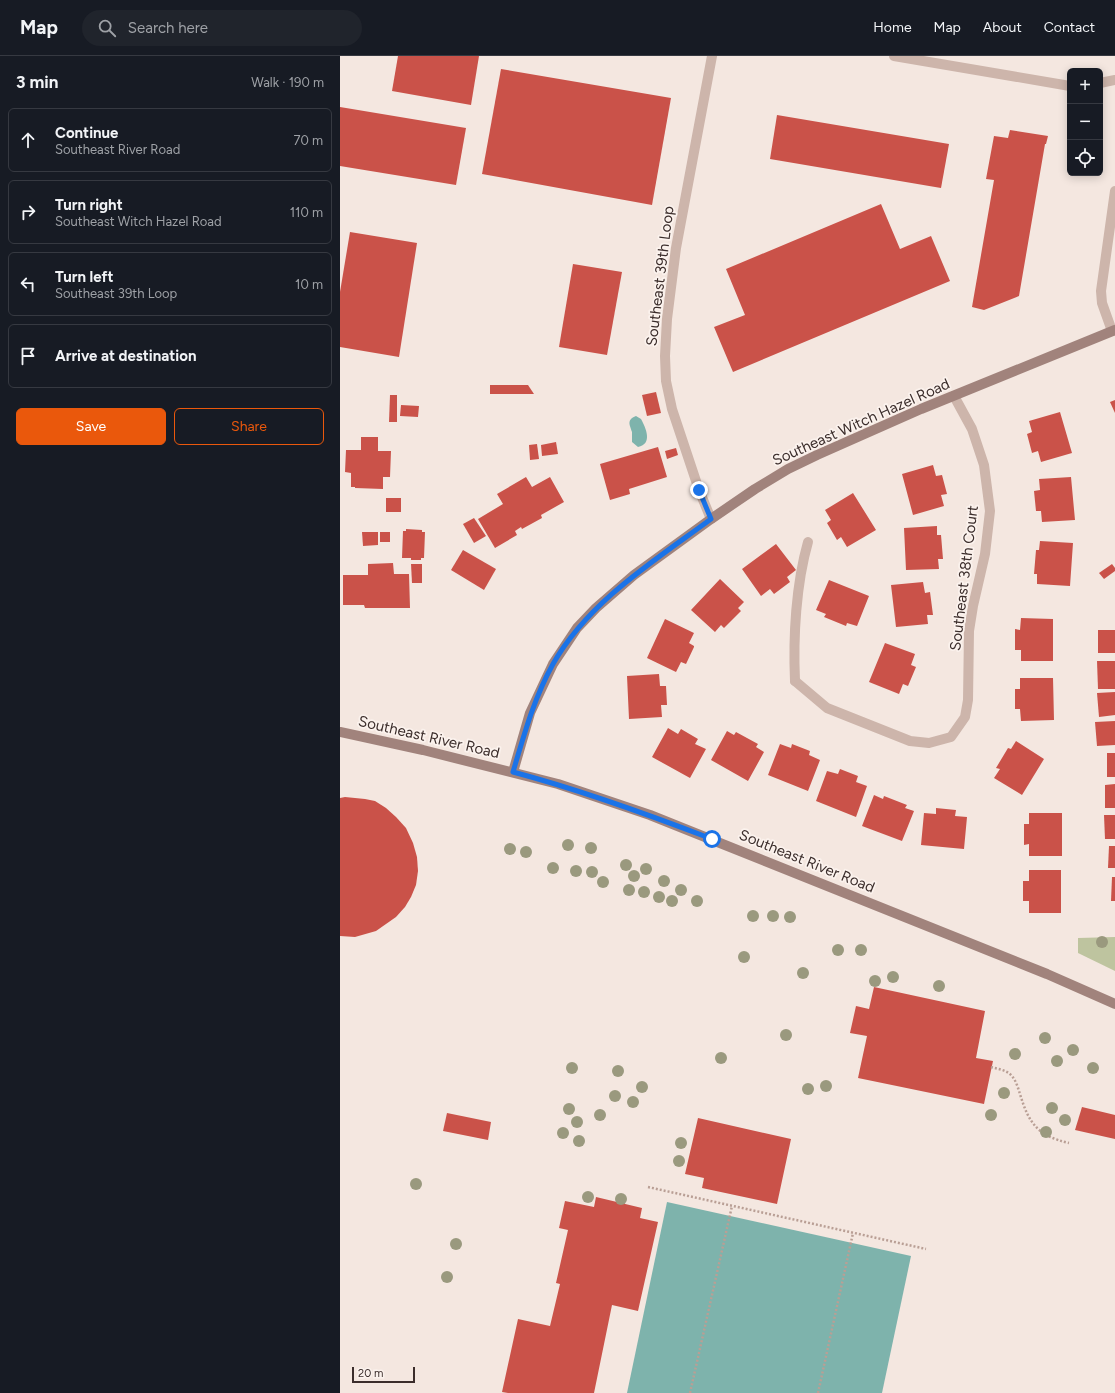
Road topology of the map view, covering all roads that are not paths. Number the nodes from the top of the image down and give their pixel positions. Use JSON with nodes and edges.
{"nodes":[{"id":1,"x":712,"y":56,"type":"edge"},
{"id":2,"x":894,"y":56,"type":"edge"},
{"id":3,"x":928,"y":59,"type":"edge"},
{"id":4,"x":1115,"y":80,"type":"edge"},
{"id":5,"x":1103,"y":82,"type":"edge"},
{"id":6,"x":1067,"y":85,"type":"edge"},
{"id":7,"x":1115,"y":191,"type":"edge"},
{"id":8,"x":1114,"y":331,"type":"edge"},
{"id":9,"x":954,"y":396,"type":"junction"},
{"id":10,"x":711,"y":519,"type":"junction"},
{"id":11,"x":808,"y":542,"type":"dead end"},
{"id":12,"x":340,"y":732,"type":"edge"},
{"id":13,"x":513,"y":772,"type":"junction"},
{"id":14,"x":1115,"y":1004,"type":"edge"}],
"edges":[{"from":1,"to":10,"type":"street","name":"Southeast 39th Loop"},
{"from":2,"to":3,"type":"street"},
{"from":3,"to":6,"type":"street"},
{"from":4,"to":5,"type":"street"},
{"from":7,"to":8,"type":"street"},
{"from":8,"to":9,"type":"main road","name":"Southeast Witch Hazel Road"},
{"from":9,"to":10,"type":"main road","name":"Southeast Witch Hazel Road"},
{"from":9,"to":11,"type":"street","name":"Southeast 38th Court"},
{"from":10,"to":13,"type":"main road","name":"Southeast Witch Hazel Road"},
{"from":12,"to":13,"type":"main road","name":"Southeast River Road"},
{"from":13,"to":14,"type":"main road","name":"Southeast River Road"}]}
